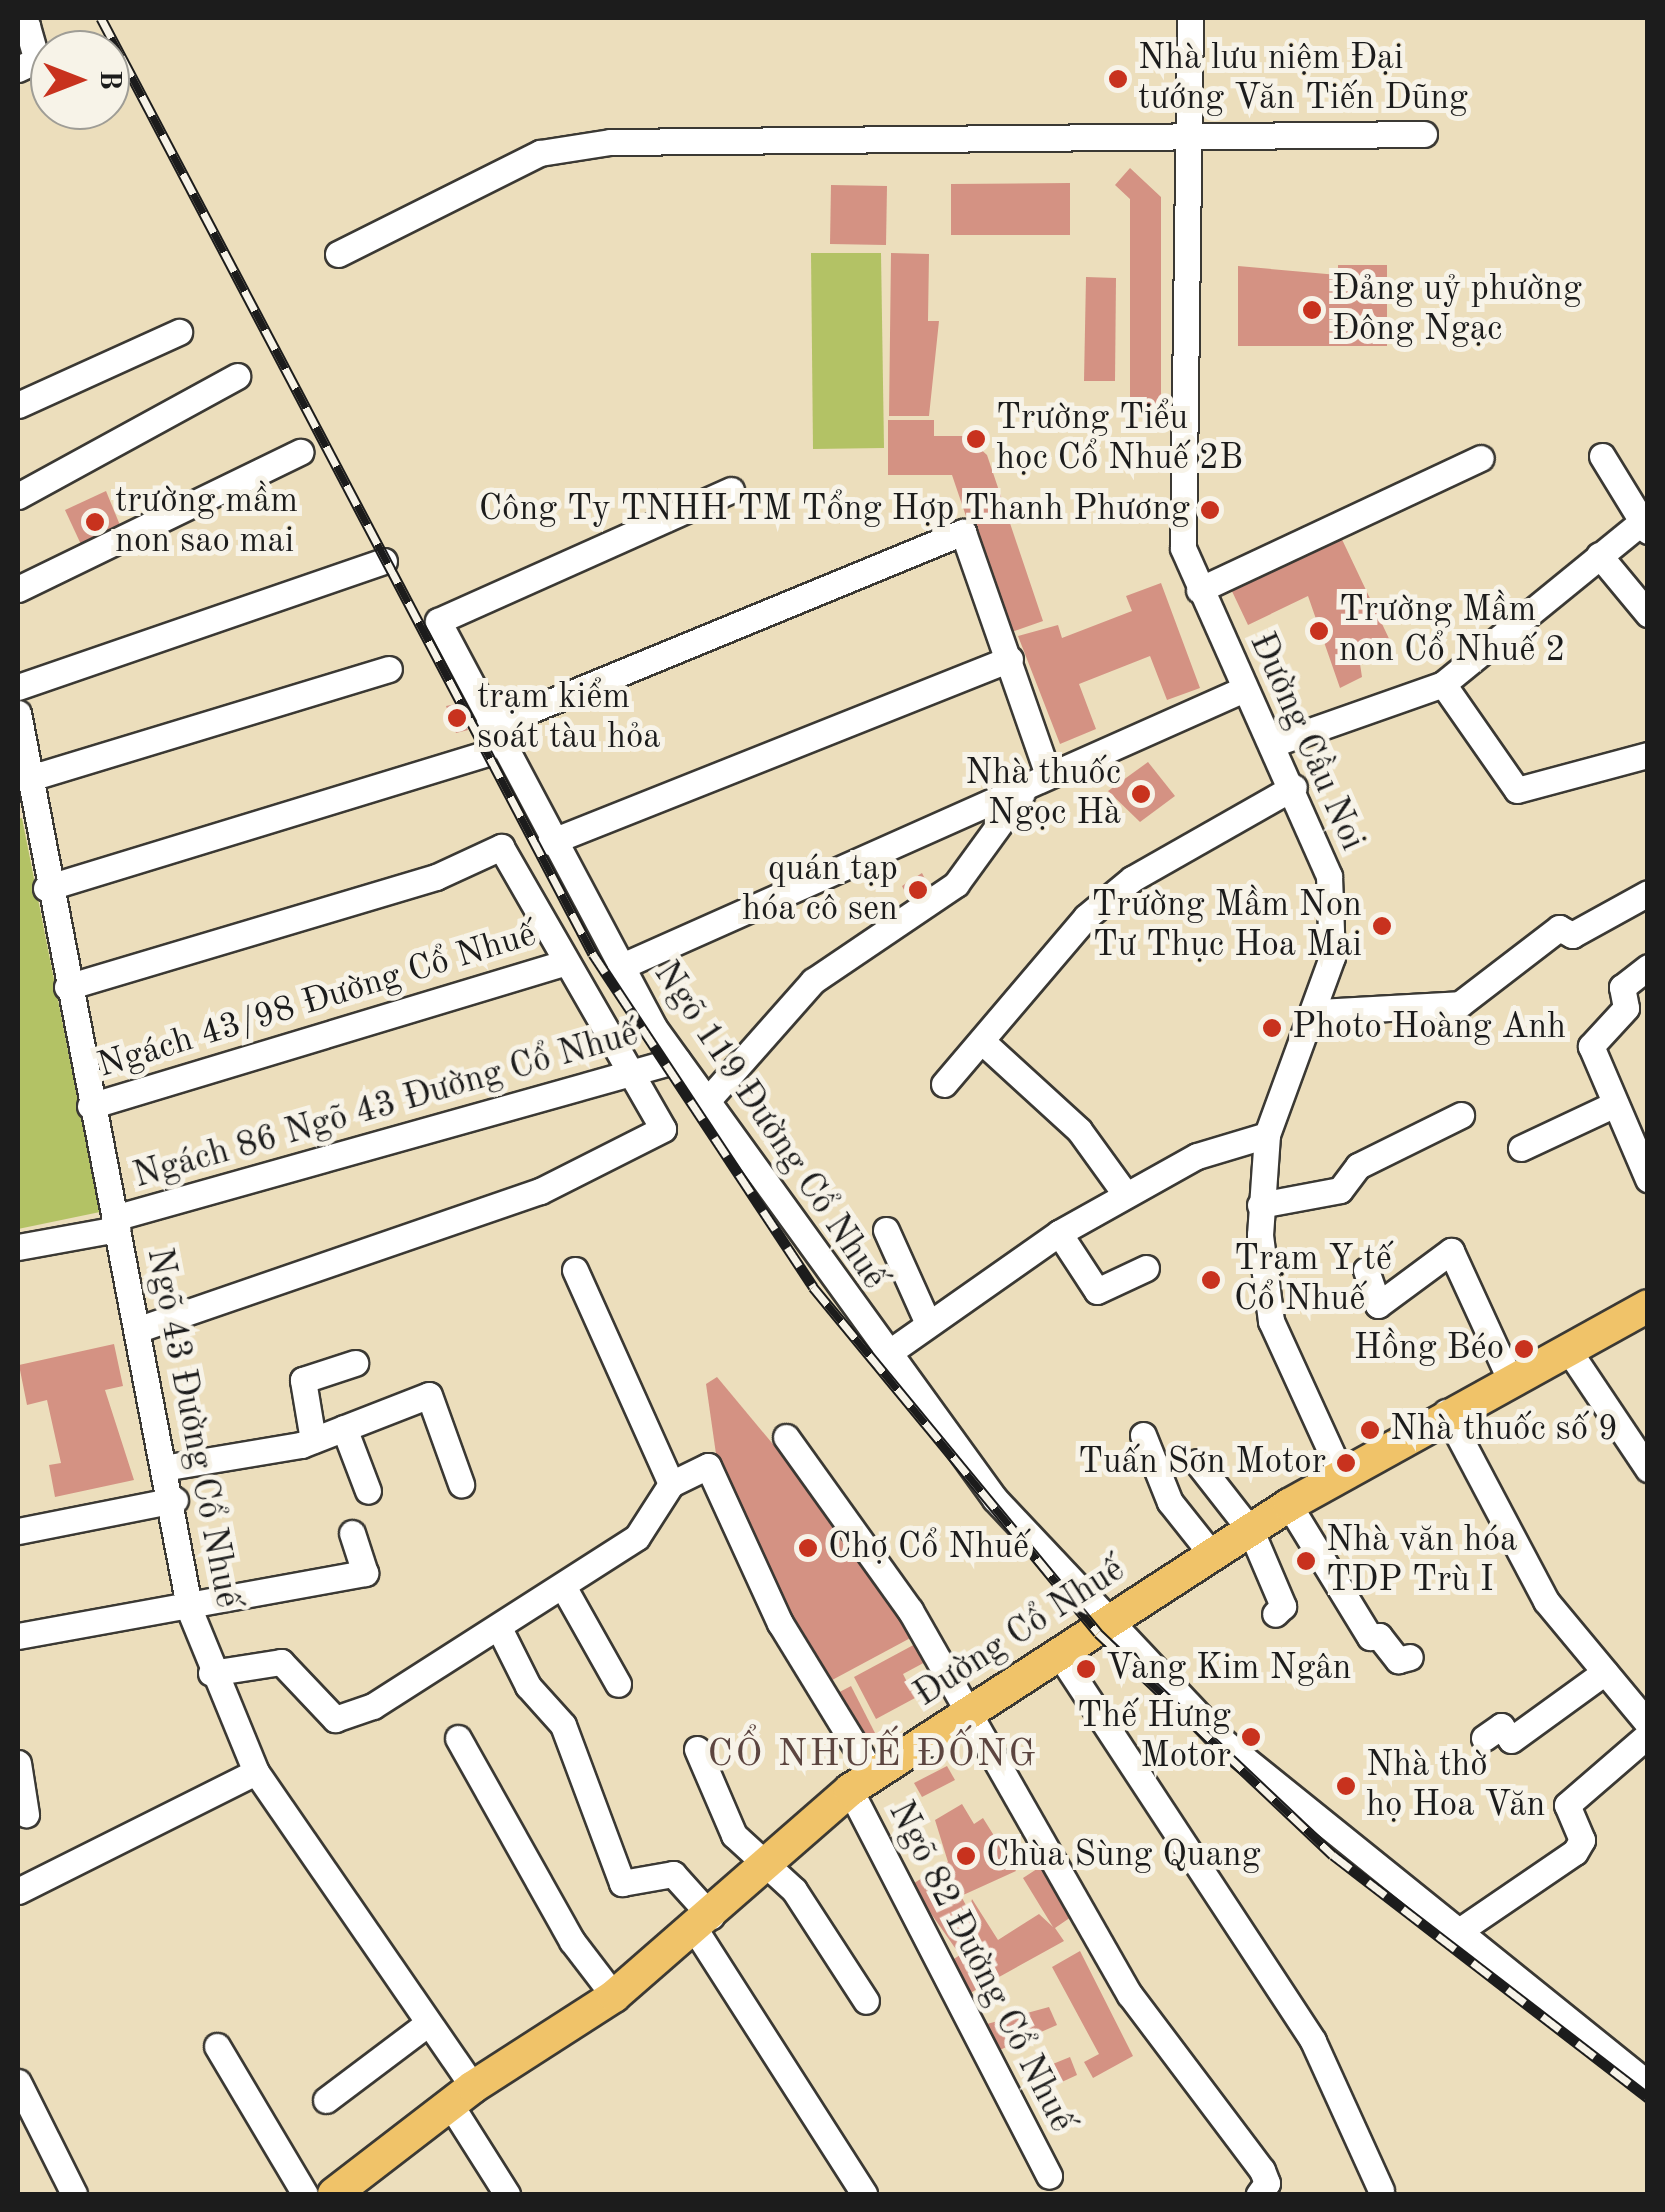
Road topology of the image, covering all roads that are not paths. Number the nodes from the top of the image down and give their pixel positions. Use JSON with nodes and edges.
{"nodes":[{"id":1,"x":1190,"y":18,"type":"edge"},
{"id":2,"x":18,"y":30,"type":"edge"},
{"id":3,"x":18,"y":69,"type":"edge"},
{"id":4,"x":1424,"y":134,"type":"dead end"},
{"id":5,"x":1185,"y":139,"type":"junction"},
{"id":6,"x":338,"y":254,"type":"dead end"},
{"id":7,"x":179,"y":332,"type":"dead end"},
{"id":8,"x":237,"y":376,"type":"dead end"},
{"id":9,"x":18,"y":405,"type":"edge"},
{"id":10,"x":300,"y":452,"type":"dead end"},
{"id":11,"x":1602,"y":456,"type":"dead end"},
{"id":12,"x":1481,"y":458,"type":"dead end"},
{"id":13,"x":732,"y":490,"type":"dead end"},
{"id":14,"x":18,"y":496,"type":"edge"},
{"id":15,"x":1645,"y":524,"type":"edge"},
{"id":16,"x":1600,"y":555,"type":"junction"},
{"id":17,"x":384,"y":561,"type":"dead end"},
{"id":18,"x":18,"y":589,"type":"edge"},
{"id":19,"x":1199,"y":590,"type":"junction"},
{"id":20,"x":1648,"y":614,"type":"edge"},
{"id":21,"x":1010,"y":658,"type":"junction"},
{"id":22,"x":389,"y":669,"type":"dead end"},
{"id":23,"x":1443,"y":684,"type":"junction"},
{"id":24,"x":18,"y":686,"type":"edge"},
{"id":25,"x":1244,"y":689,"type":"junction"},
{"id":26,"x":18,"y":713,"type":"edge"},
{"id":27,"x":486,"y":741,"type":"junction"},
{"id":28,"x":1273,"y":744,"type":"junction"},
{"id":29,"x":1648,"y":755,"type":"edge"},
{"id":30,"x":24,"y":767,"type":"edge"},
{"id":31,"x":1048,"y":775,"type":"junction"},
{"id":32,"x":1294,"y":787,"type":"junction"},
{"id":33,"x":1022,"y":792,"type":"junction"},
{"id":34,"x":550,"y":842,"type":"junction"},
{"id":35,"x":46,"y":888,"type":"junction"},
{"id":36,"x":1648,"y":893,"type":"edge"},
{"id":37,"x":608,"y":957,"type":"junction"},
{"id":38,"x":565,"y":963,"type":"junction"},
{"id":39,"x":1648,"y":967,"type":"edge"},
{"id":40,"x":67,"y":987,"type":"junction"},
{"id":41,"x":1318,"y":1012,"type":"junction"},
{"id":42,"x":986,"y":1044,"type":"junction"},
{"id":43,"x":677,"y":1060,"type":"junction"},
{"id":44,"x":633,"y":1074,"type":"junction"},
{"id":45,"x":944,"y":1084,"type":"dead end"},
{"id":46,"x":706,"y":1102,"type":"junction"},
{"id":47,"x":1616,"y":1104,"type":"junction"},
{"id":48,"x":90,"y":1106,"type":"junction"},
{"id":49,"x":1461,"y":1115,"type":"dead end"},
{"id":50,"x":1268,"y":1135,"type":"junction"},
{"id":51,"x":1522,"y":1148,"type":"dead end"},
{"id":52,"x":1648,"y":1179,"type":"edge"},
{"id":53,"x":1126,"y":1195,"type":"junction"},
{"id":54,"x":1260,"y":1205,"type":"junction"},
{"id":55,"x":116,"y":1224,"type":"junction"},
{"id":56,"x":886,"y":1230,"type":"dead end"},
{"id":57,"x":1059,"y":1232,"type":"junction"},
{"id":58,"x":18,"y":1247,"type":"edge"},
{"id":59,"x":1146,"y":1268,"type":"dead end"},
{"id":60,"x":575,"y":1270,"type":"dead end"},
{"id":61,"x":1366,"y":1270,"type":"dead end"},
{"id":62,"x":1648,"y":1306,"type":"edge"},
{"id":63,"x":926,"y":1318,"type":"junction"},
{"id":64,"x":140,"y":1329,"type":"junction"},
{"id":65,"x":1567,"y":1348,"type":"junction"},
{"id":66,"x":884,"y":1356,"type":"junction"},
{"id":67,"x":355,"y":1363,"type":"dead end"},
{"id":68,"x":1510,"y":1379,"type":"junction"},
{"id":69,"x":1446,"y":1412,"type":"junction"},
{"id":70,"x":344,"y":1428,"type":"junction"},
{"id":71,"x":1143,"y":1436,"type":"dead end"},
{"id":72,"x":786,"y":1437,"type":"dead end"},
{"id":73,"x":313,"y":1440,"type":"junction"},
{"id":74,"x":1197,"y":1462,"type":"dead end"},
{"id":75,"x":169,"y":1467,"type":"junction"},
{"id":76,"x":1648,"y":1469,"type":"edge"},
{"id":77,"x":1341,"y":1474,"type":"junction"},
{"id":78,"x":461,"y":1484,"type":"dead end"},
{"id":79,"x":670,"y":1484,"type":"junction"},
{"id":80,"x":368,"y":1491,"type":"dead end"},
{"id":81,"x":174,"y":1500,"type":"junction"},
{"id":82,"x":1289,"y":1505,"type":"junction"},
{"id":83,"x":18,"y":1531,"type":"edge"},
{"id":84,"x":1251,"y":1531,"type":"junction"},
{"id":85,"x":352,"y":1533,"type":"dead end"},
{"id":86,"x":1214,"y":1556,"type":"junction"},
{"id":87,"x":564,"y":1588,"type":"junction"},
{"id":88,"x":190,"y":1610,"type":"junction"},
{"id":89,"x":1275,"y":1614,"type":"dead end"},
{"id":90,"x":1112,"y":1622,"type":"junction"},
{"id":91,"x":498,"y":1628,"type":"junction"},
{"id":92,"x":18,"y":1636,"type":"edge"},
{"id":93,"x":1061,"y":1657,"type":"junction"},
{"id":94,"x":1410,"y":1657,"type":"dead end"},
{"id":95,"x":1605,"y":1672,"type":"junction"},
{"id":96,"x":211,"y":1674,"type":"junction"},
{"id":97,"x":618,"y":1684,"type":"dead end"},
{"id":98,"x":968,"y":1714,"type":"junction"},
{"id":99,"x":1648,"y":1724,"type":"edge"},
{"id":100,"x":1648,"y":1735,"type":"edge"},
{"id":101,"x":458,"y":1738,"type":"dead end"},
{"id":102,"x":1484,"y":1738,"type":"dead end"},
{"id":103,"x":697,"y":1749,"type":"dead end"},
{"id":104,"x":18,"y":1763,"type":"edge"},
{"id":105,"x":256,"y":1772,"type":"junction"},
{"id":106,"x":862,"y":1783,"type":"junction"},
{"id":107,"x":26,"y":1814,"type":"dead end"},
{"id":108,"x":768,"y":1865,"type":"junction"},
{"id":109,"x":18,"y":1891,"type":"edge"},
{"id":110,"x":704,"y":1924,"type":"junction"},
{"id":111,"x":1459,"y":1932,"type":"junction"},
{"id":112,"x":614,"y":1996,"type":"junction"},
{"id":113,"x":866,"y":2002,"type":"dead end"},
{"id":114,"x":428,"y":2023,"type":"junction"},
{"id":115,"x":217,"y":2046,"type":"dead end"},
{"id":116,"x":18,"y":2082,"type":"edge"},
{"id":117,"x":1648,"y":2084,"type":"edge"},
{"id":118,"x":461,"y":2096,"type":"junction"},
{"id":119,"x":326,"y":2100,"type":"dead end"},
{"id":120,"x":1048,"y":2176,"type":"dead end"},
{"id":121,"x":1262,"y":2190,"type":"edge"},
{"id":122,"x":1380,"y":2190,"type":"dead end"},
{"id":123,"x":74,"y":2194,"type":"edge"},
{"id":124,"x":305,"y":2194,"type":"edge"},
{"id":125,"x":334,"y":2194,"type":"edge"},
{"id":126,"x":506,"y":2194,"type":"edge"},
{"id":127,"x":864,"y":2194,"type":"edge"}],
"edges":[{"from":1,"to":5,"type":"street","name":"Đường Cầu Noi"},
{"from":2,"to":3,"type":"street"},
{"from":4,"to":5,"type":"street"},
{"from":5,"to":6,"type":"street"},
{"from":5,"to":19,"type":"street","name":"Đường Cầu Noi"},
{"from":7,"to":9,"type":"street"},
{"from":8,"to":14,"type":"street"},
{"from":10,"to":18,"type":"street"},
{"from":11,"to":15,"type":"street"},
{"from":12,"to":19,"type":"street"},
{"from":13,"to":27,"type":"street","name":"Ngõ 119 Đường Cổ Nhuế"},
{"from":15,"to":16,"type":"street"},
{"from":16,"to":20,"type":"street"},
{"from":16,"to":23,"type":"street"},
{"from":17,"to":24,"type":"street"},
{"from":19,"to":25,"type":"street","name":"Đường Cầu Noi"},
{"from":21,"to":27,"type":"street"},
{"from":21,"to":31,"type":"street"},
{"from":21,"to":34,"type":"street"},
{"from":22,"to":30,"type":"street"},
{"from":23,"to":28,"type":"street"},
{"from":23,"to":29,"type":"street"},
{"from":25,"to":28,"type":"street","name":"Đường Cầu Noi"},
{"from":25,"to":31,"type":"street"},
{"from":26,"to":30,"type":"street","name":"Ngõ 43 Đường Cổ Nhuế"},
{"from":27,"to":34,"type":"street","name":"Ngõ 119 Đường Cổ Nhuế"},
{"from":27,"to":35,"type":"street"},
{"from":28,"to":32,"type":"street","name":"Đường Cầu Noi"},
{"from":30,"to":35,"type":"street","name":"Ngõ 43 Đường Cổ Nhuế"},
{"from":31,"to":33,"type":"street"},
{"from":32,"to":41,"type":"street","name":"Đường Cầu Noi"},
{"from":32,"to":42,"type":"street"},
{"from":33,"to":37,"type":"street"},
{"from":33,"to":46,"type":"street"},
{"from":34,"to":37,"type":"street","name":"Ngõ 119 Đường Cổ Nhuế"},
{"from":35,"to":40,"type":"street","name":"Ngõ 43 Đường Cổ Nhuế"},
{"from":36,"to":41,"type":"street"},
{"from":37,"to":43,"type":"street","name":"Ngõ 119 Đường Cổ Nhuế"},
{"from":38,"to":40,"type":"street"},
{"from":38,"to":44,"type":"street"},
{"from":38,"to":48,"type":"street","name":"Ngách 43/98 Đường Cổ Nhuế"},
{"from":39,"to":47,"type":"street"},
{"from":40,"to":48,"type":"street","name":"Ngõ 43 Đường Cổ Nhuế"},
{"from":41,"to":50,"type":"street","name":"Đường Cầu Noi"},
{"from":42,"to":45,"type":"street"},
{"from":42,"to":53,"type":"street"},
{"from":43,"to":44,"type":"street","name":"Ngách 86 Ngõ 43 Đường Cổ Nhuế"},
{"from":43,"to":46,"type":"street","name":"Ngõ 119 Đường Cổ Nhuế"},
{"from":44,"to":55,"type":"street","name":"Ngách 86 Ngõ 43 Đường Cổ Nhuế"},
{"from":44,"to":64,"type":"street"},
{"from":46,"to":66,"type":"street","name":"Ngõ 119 Đường Cổ Nhuế"},
{"from":47,"to":51,"type":"street"},
{"from":47,"to":52,"type":"street"},
{"from":48,"to":55,"type":"street","name":"Ngõ 43 Đường Cổ Nhuế"},
{"from":49,"to":54,"type":"street"},
{"from":50,"to":53,"type":"street"},
{"from":50,"to":54,"type":"street","name":"Đường Cầu Noi"},
{"from":53,"to":57,"type":"street"},
{"from":54,"to":77,"type":"street","name":"Đường Cầu Noi"},
{"from":55,"to":58,"type":"street","name":"Ngách 86 Ngõ 43 Đường Cổ Nhuế"},
{"from":55,"to":64,"type":"street","name":"Ngõ 43 Đường Cổ Nhuế"},
{"from":56,"to":63,"type":"street"},
{"from":57,"to":59,"type":"street"},
{"from":57,"to":63,"type":"street"},
{"from":60,"to":79,"type":"street"},
{"from":61,"to":68,"type":"street"},
{"from":62,"to":65,"type":"main road","name":"Đường Cổ Nhuế"},
{"from":63,"to":66,"type":"street"},
{"from":64,"to":75,"type":"street","name":"Ngõ 43 Đường Cổ Nhuế"},
{"from":65,"to":68,"type":"main road","name":"Đường Cổ Nhuế"},
{"from":65,"to":76,"type":"street"},
{"from":66,"to":90,"type":"street","name":"Ngõ 119 Đường Cổ Nhuế"},
{"from":67,"to":73,"type":"street"},
{"from":68,"to":69,"type":"main road","name":"Đường Cổ Nhuế"},
{"from":69,"to":77,"type":"main road","name":"Đường Cổ Nhuế"},
{"from":69,"to":95,"type":"street"},
{"from":70,"to":73,"type":"street"},
{"from":70,"to":78,"type":"street"},
{"from":70,"to":80,"type":"street"},
{"from":71,"to":86,"type":"street"},
{"from":72,"to":98,"type":"street"},
{"from":73,"to":75,"type":"street"},
{"from":74,"to":84,"type":"street"},
{"from":75,"to":81,"type":"street","name":"Ngõ 43 Đường Cổ Nhuế"},
{"from":77,"to":82,"type":"main road","name":"Đường Cổ Nhuế"},
{"from":79,"to":87,"type":"street"},
{"from":79,"to":106,"type":"street","name":"Ngõ 82 Đường Cổ Nhuế"},
{"from":81,"to":83,"type":"street"},
{"from":81,"to":88,"type":"street","name":"Ngõ 43 Đường Cổ Nhuế"},
{"from":82,"to":84,"type":"main road","name":"Đường Cổ Nhuế"},
{"from":82,"to":94,"type":"street"},
{"from":84,"to":86,"type":"main road","name":"Đường Cổ Nhuế"},
{"from":84,"to":89,"type":"street"},
{"from":85,"to":88,"type":"street"},
{"from":86,"to":90,"type":"main road","name":"Đường Cổ Nhuế"},
{"from":87,"to":91,"type":"street"},
{"from":87,"to":97,"type":"street"},
{"from":88,"to":92,"type":"street"},
{"from":88,"to":96,"type":"street","name":"Ngõ 43 Đường Cổ Nhuế"},
{"from":90,"to":93,"type":"main road","name":"Đường Cổ Nhuế"},
{"from":90,"to":111,"type":"street","name":"Ngõ 119 Đường Cổ Nhuế"},
{"from":91,"to":96,"type":"street"},
{"from":91,"to":110,"type":"street"},
{"from":93,"to":98,"type":"main road","name":"Đường Cổ Nhuế"},
{"from":93,"to":122,"type":"street"},
{"from":95,"to":99,"type":"street"},
{"from":95,"to":102,"type":"street"},
{"from":96,"to":105,"type":"street","name":"Ngõ 43 Đường Cổ Nhuế"},
{"from":98,"to":106,"type":"main road","name":"Đường Cổ Nhuế"},
{"from":98,"to":121,"type":"street"},
{"from":100,"to":111,"type":"street"},
{"from":101,"to":112,"type":"street"},
{"from":103,"to":108,"type":"street"},
{"from":104,"to":107,"type":"street"},
{"from":105,"to":109,"type":"street"},
{"from":105,"to":114,"type":"street","name":"Ngõ 43 Đường Cổ Nhuế"},
{"from":106,"to":108,"type":"main road","name":"Đường Cổ Nhuế"},
{"from":106,"to":120,"type":"street","name":"Ngõ 82 Đường Cổ Nhuế"},
{"from":108,"to":110,"type":"main road","name":"Đường Cổ Nhuế"},
{"from":108,"to":113,"type":"street"},
{"from":110,"to":112,"type":"main road","name":"Đường Cổ Nhuế"},
{"from":110,"to":127,"type":"street"},
{"from":111,"to":117,"type":"street","name":"Ngõ 119 Đường Cổ Nhuế"},
{"from":112,"to":118,"type":"main road","name":"Đường Cổ Nhuế"},
{"from":114,"to":118,"type":"street","name":"Ngõ 43 Đường Cổ Nhuế"},
{"from":114,"to":119,"type":"street"},
{"from":115,"to":124,"type":"street"},
{"from":116,"to":123,"type":"street"},
{"from":118,"to":125,"type":"main road","name":"Đường Cổ Nhuế"},
{"from":118,"to":126,"type":"street","name":"Ngõ 43 Đường Cổ Nhuế"}]}
